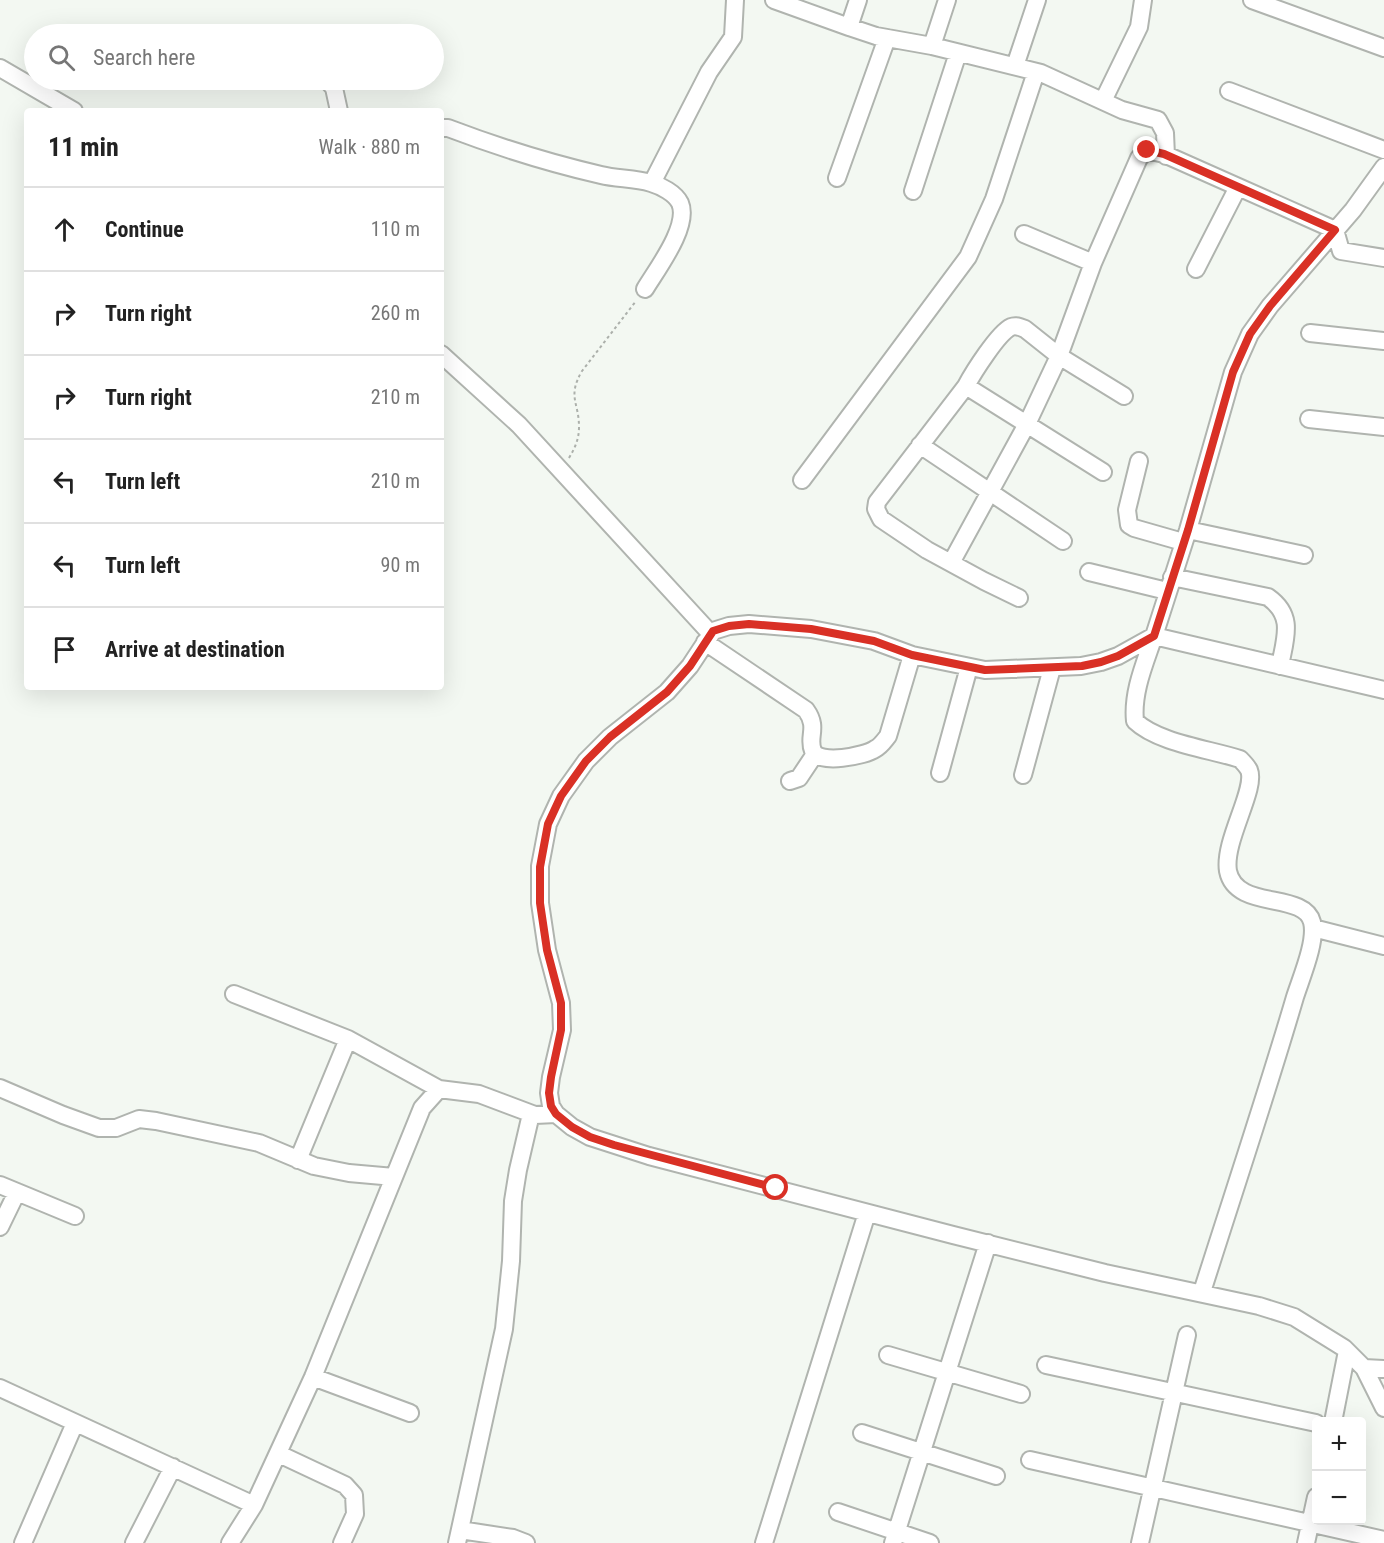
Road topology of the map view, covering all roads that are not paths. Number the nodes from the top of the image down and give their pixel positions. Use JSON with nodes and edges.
{"nodes":[{"id":1,"x":735,"y":0,"type":"edge"},
{"id":2,"x":774,"y":0,"type":"edge"},
{"id":3,"x":858,"y":0,"type":"edge"},
{"id":4,"x":947,"y":0,"type":"edge"},
{"id":5,"x":1037,"y":0,"type":"edge"},
{"id":6,"x":1143,"y":0,"type":"edge"},
{"id":7,"x":1252,"y":0,"type":"edge"},
{"id":8,"x":849,"y":27,"type":"junction"},
{"id":9,"x":887,"y":38,"type":"junction"},
{"id":10,"x":932,"y":46,"type":"junction"},
{"id":11,"x":1384,"y":48,"type":"edge"},
{"id":12,"x":958,"y":53,"type":"junction"},
{"id":13,"x":1015,"y":66,"type":"junction"},
{"id":14,"x":0,"y":68,"type":"edge"},
{"id":15,"x":1036,"y":72,"type":"junction"},
{"id":16,"x":24,"y":82,"type":"edge"},
{"id":17,"x":38,"y":90,"type":"edge"},
{"id":18,"x":334,"y":90,"type":"edge"},
{"id":19,"x":1229,"y":91,"type":"dead end"},
{"id":20,"x":1103,"y":101,"type":"junction"},
{"id":21,"x":69,"y":108,"type":"edge"},
{"id":22,"x":338,"y":108,"type":"edge"},
{"id":23,"x":444,"y":128,"type":"edge"},
{"id":24,"x":1384,"y":150,"type":"edge"},
{"id":25,"x":1166,"y":156,"type":"junction"},
{"id":26,"x":1384,"y":167,"type":"edge"},
{"id":27,"x":837,"y":178,"type":"dead end"},
{"id":28,"x":652,"y":183,"type":"junction"},
{"id":29,"x":1238,"y":187,"type":"junction"},
{"id":30,"x":913,"y":191,"type":"dead end"},
{"id":31,"x":1335,"y":230,"type":"junction"},
{"id":32,"x":1024,"y":234,"type":"dead end"},
{"id":33,"x":1384,"y":258,"type":"edge"},
{"id":34,"x":1093,"y":263,"type":"junction"},
{"id":35,"x":1196,"y":269,"type":"dead end"},
{"id":36,"x":645,"y":289,"type":"road end"},
{"id":37,"x":1310,"y":333,"type":"dead end"},
{"id":38,"x":1384,"y":341,"type":"edge"},
{"id":39,"x":1059,"y":356,"type":"junction"},
{"id":40,"x":444,"y":357,"type":"edge"},
{"id":41,"x":966,"y":386,"type":"junction"},
{"id":42,"x":1124,"y":396,"type":"dead end"},
{"id":43,"x":1309,"y":419,"type":"dead end"},
{"id":44,"x":1028,"y":424,"type":"junction"},
{"id":45,"x":1384,"y":427,"type":"edge"},
{"id":46,"x":920,"y":445,"type":"junction"},
{"id":47,"x":1139,"y":461,"type":"dead end"},
{"id":48,"x":1103,"y":472,"type":"dead end"},
{"id":49,"x":802,"y":480,"type":"dead end"},
{"id":50,"x":991,"y":493,"type":"junction"},
{"id":51,"x":1185,"y":536,"type":"junction"},
{"id":52,"x":1063,"y":541,"type":"dead end"},
{"id":53,"x":1305,"y":555,"type":"dead end"},
{"id":54,"x":951,"y":562,"type":"junction"},
{"id":55,"x":1089,"y":572,"type":"dead end"},
{"id":56,"x":1169,"y":584,"type":"junction"},
{"id":57,"x":1019,"y":598,"type":"dead end"},
{"id":58,"x":1154,"y":636,"type":"junction"},
{"id":59,"x":708,"y":638,"type":"junction"},
{"id":60,"x":912,"y":655,"type":"junction"},
{"id":61,"x":1280,"y":666,"type":"junction"},
{"id":62,"x":969,"y":667,"type":"junction"},
{"id":63,"x":1052,"y":668,"type":"junction"},
{"id":64,"x":1384,"y":690,"type":"edge"},
{"id":65,"x":815,"y":754,"type":"junction"},
{"id":66,"x":940,"y":773,"type":"dead end"},
{"id":67,"x":1023,"y":775,"type":"dead end"},
{"id":68,"x":790,"y":781,"type":"dead end"},
{"id":69,"x":1312,"y":928,"type":"junction"},
{"id":70,"x":1384,"y":946,"type":"edge"},
{"id":71,"x":234,"y":994,"type":"dead end"},
{"id":72,"x":348,"y":1039,"type":"junction"},
{"id":73,"x":0,"y":1088,"type":"edge"},
{"id":74,"x":439,"y":1089,"type":"junction"},
{"id":75,"x":531,"y":1114,"type":"junction"},
{"id":76,"x":556,"y":1114,"type":"junction"},
{"id":77,"x":297,"y":1160,"type":"junction"},
{"id":78,"x":393,"y":1177,"type":"junction"},
{"id":79,"x":0,"y":1185,"type":"edge"},
{"id":80,"x":17,"y":1192,"type":"junction"},
{"id":81,"x":867,"y":1213,"type":"junction"},
{"id":82,"x":75,"y":1216,"type":"dead end"},
{"id":83,"x":0,"y":1227,"type":"edge"},
{"id":84,"x":988,"y":1244,"type":"junction"},
{"id":85,"x":1202,"y":1292,"type":"junction"},
{"id":86,"x":1187,"y":1335,"type":"dead end"},
{"id":87,"x":1347,"y":1351,"type":"junction"},
{"id":88,"x":888,"y":1355,"type":"dead end"},
{"id":89,"x":1046,"y":1365,"type":"dead end"},
{"id":90,"x":1364,"y":1368,"type":"junction"},
{"id":91,"x":1384,"y":1369,"type":"edge"},
{"id":92,"x":947,"y":1372,"type":"junction"},
{"id":93,"x":313,"y":1377,"type":"junction"},
{"id":94,"x":0,"y":1388,"type":"edge"},
{"id":95,"x":1174,"y":1392,"type":"junction"},
{"id":96,"x":1021,"y":1394,"type":"dead end"},
{"id":97,"x":1384,"y":1408,"type":"edge"},
{"id":98,"x":410,"y":1413,"type":"dead end"},
{"id":99,"x":1334,"y":1417,"type":"edge"},
{"id":100,"x":1312,"y":1422,"type":"edge"},
{"id":101,"x":75,"y":1423,"type":"junction"},
{"id":102,"x":862,"y":1433,"type":"dead end"},
{"id":103,"x":922,"y":1452,"type":"junction"},
{"id":104,"x":279,"y":1454,"type":"junction"},
{"id":105,"x":1030,"y":1460,"type":"dead end"},
{"id":106,"x":172,"y":1467,"type":"junction"},
{"id":107,"x":996,"y":1476,"type":"dead end"},
{"id":108,"x":1153,"y":1487,"type":"junction"},
{"id":109,"x":254,"y":1505,"type":"junction"},
{"id":110,"x":838,"y":1512,"type":"dead end"},
{"id":111,"x":1312,"y":1516,"type":"edge"},
{"id":112,"x":1310,"y":1524,"type":"junction"},
{"id":113,"x":458,"y":1536,"type":"edge"},
{"id":114,"x":895,"y":1538,"type":"edge"},
{"id":115,"x":1384,"y":1540,"type":"edge"},
{"id":116,"x":23,"y":1543,"type":"edge"},
{"id":117,"x":134,"y":1543,"type":"edge"},
{"id":118,"x":230,"y":1543,"type":"edge"},
{"id":119,"x":342,"y":1543,"type":"edge"},
{"id":120,"x":526,"y":1543,"type":"edge"},
{"id":121,"x":764,"y":1543,"type":"edge"},
{"id":122,"x":930,"y":1543,"type":"edge"},
{"id":123,"x":1140,"y":1543,"type":"edge"},
{"id":124,"x":1306,"y":1543,"type":"edge"}],
"edges":[{"from":1,"to":28,"type":"street"},
{"from":2,"to":8,"type":"street"},
{"from":3,"to":8,"type":"street"},
{"from":4,"to":10,"type":"street"},
{"from":5,"to":13,"type":"street"},
{"from":6,"to":20,"type":"street"},
{"from":7,"to":11,"type":"street"},
{"from":8,"to":9,"type":"street"},
{"from":9,"to":10,"type":"street"},
{"from":9,"to":27,"type":"street"},
{"from":10,"to":12,"type":"street"},
{"from":12,"to":13,"type":"street"},
{"from":12,"to":30,"type":"street"},
{"from":13,"to":15,"type":"street"},
{"from":14,"to":16,"type":"street"},
{"from":15,"to":20,"type":"street"},
{"from":15,"to":49,"type":"street"},
{"from":17,"to":21,"type":"street"},
{"from":18,"to":22,"type":"street"},
{"from":19,"to":24,"type":"street"},
{"from":20,"to":25,"type":"street"},
{"from":23,"to":28,"type":"street"},
{"from":25,"to":29,"type":"street"},
{"from":25,"to":34,"type":"street"},
{"from":26,"to":31,"type":"street"},
{"from":28,"to":36,"type":"street"},
{"from":29,"to":31,"type":"street"},
{"from":29,"to":35,"type":"street"},
{"from":31,"to":33,"type":"street"},
{"from":31,"to":51,"type":"street"},
{"from":32,"to":34,"type":"street"},
{"from":34,"to":39,"type":"street"},
{"from":37,"to":38,"type":"street"},
{"from":39,"to":41,"type":"street"},
{"from":39,"to":42,"type":"street"},
{"from":39,"to":44,"type":"street"},
{"from":40,"to":59,"type":"street"},
{"from":41,"to":44,"type":"street"},
{"from":41,"to":46,"type":"street"},
{"from":43,"to":45,"type":"street"},
{"from":44,"to":48,"type":"street"},
{"from":44,"to":50,"type":"street"},
{"from":46,"to":50,"type":"street"},
{"from":46,"to":54,"type":"street"},
{"from":47,"to":51,"type":"street"},
{"from":50,"to":52,"type":"street"},
{"from":50,"to":54,"type":"street"},
{"from":51,"to":53,"type":"street"},
{"from":51,"to":56,"type":"street"},
{"from":54,"to":57,"type":"street"},
{"from":55,"to":56,"type":"street"},
{"from":56,"to":58,"type":"street"},
{"from":56,"to":61,"type":"street"},
{"from":58,"to":61,"type":"street"},
{"from":58,"to":63,"type":"street"},
{"from":58,"to":69,"type":"street"},
{"from":59,"to":60,"type":"street"},
{"from":59,"to":65,"type":"street"},
{"from":59,"to":76,"type":"street"},
{"from":60,"to":62,"type":"street"},
{"from":60,"to":65,"type":"street"},
{"from":61,"to":64,"type":"street"},
{"from":62,"to":63,"type":"street"},
{"from":62,"to":66,"type":"street"},
{"from":63,"to":67,"type":"street"},
{"from":65,"to":68,"type":"street"},
{"from":69,"to":70,"type":"street"},
{"from":69,"to":85,"type":"street"},
{"from":71,"to":72,"type":"street"},
{"from":72,"to":74,"type":"street"},
{"from":72,"to":77,"type":"street"},
{"from":73,"to":77,"type":"street"},
{"from":74,"to":75,"type":"street"},
{"from":74,"to":78,"type":"street"},
{"from":75,"to":76,"type":"street"},
{"from":75,"to":113,"type":"street"},
{"from":76,"to":81,"type":"street"},
{"from":77,"to":78,"type":"street"},
{"from":78,"to":93,"type":"street"},
{"from":79,"to":80,"type":"street"},
{"from":80,"to":82,"type":"street"},
{"from":80,"to":83,"type":"street"},
{"from":81,"to":84,"type":"street"},
{"from":81,"to":121,"type":"street"},
{"from":84,"to":85,"type":"street"},
{"from":84,"to":92,"type":"street"},
{"from":85,"to":87,"type":"street"},
{"from":86,"to":95,"type":"street"},
{"from":87,"to":90,"type":"street"},
{"from":87,"to":99,"type":"street"},
{"from":88,"to":92,"type":"street"},
{"from":89,"to":95,"type":"street"},
{"from":90,"to":91,"type":"street"},
{"from":90,"to":97,"type":"street"},
{"from":92,"to":96,"type":"street"},
{"from":92,"to":103,"type":"street"},
{"from":93,"to":98,"type":"street"},
{"from":93,"to":104,"type":"street"},
{"from":94,"to":101,"type":"street"},
{"from":95,"to":100,"type":"street"},
{"from":95,"to":108,"type":"street"},
{"from":101,"to":106,"type":"street"},
{"from":101,"to":116,"type":"street"},
{"from":102,"to":103,"type":"street"},
{"from":103,"to":107,"type":"street"},
{"from":103,"to":114,"type":"street"},
{"from":104,"to":109,"type":"street"},
{"from":104,"to":119,"type":"street"},
{"from":105,"to":108,"type":"street"},
{"from":106,"to":109,"type":"street"},
{"from":106,"to":117,"type":"street"},
{"from":108,"to":112,"type":"street"},
{"from":108,"to":123,"type":"street"},
{"from":109,"to":118,"type":"street"},
{"from":110,"to":114,"type":"street"},
{"from":111,"to":112,"type":"street"},
{"from":112,"to":115,"type":"street"},
{"from":112,"to":124,"type":"street"},
{"from":113,"to":120,"type":"street"},
{"from":114,"to":122,"type":"street"}]}
